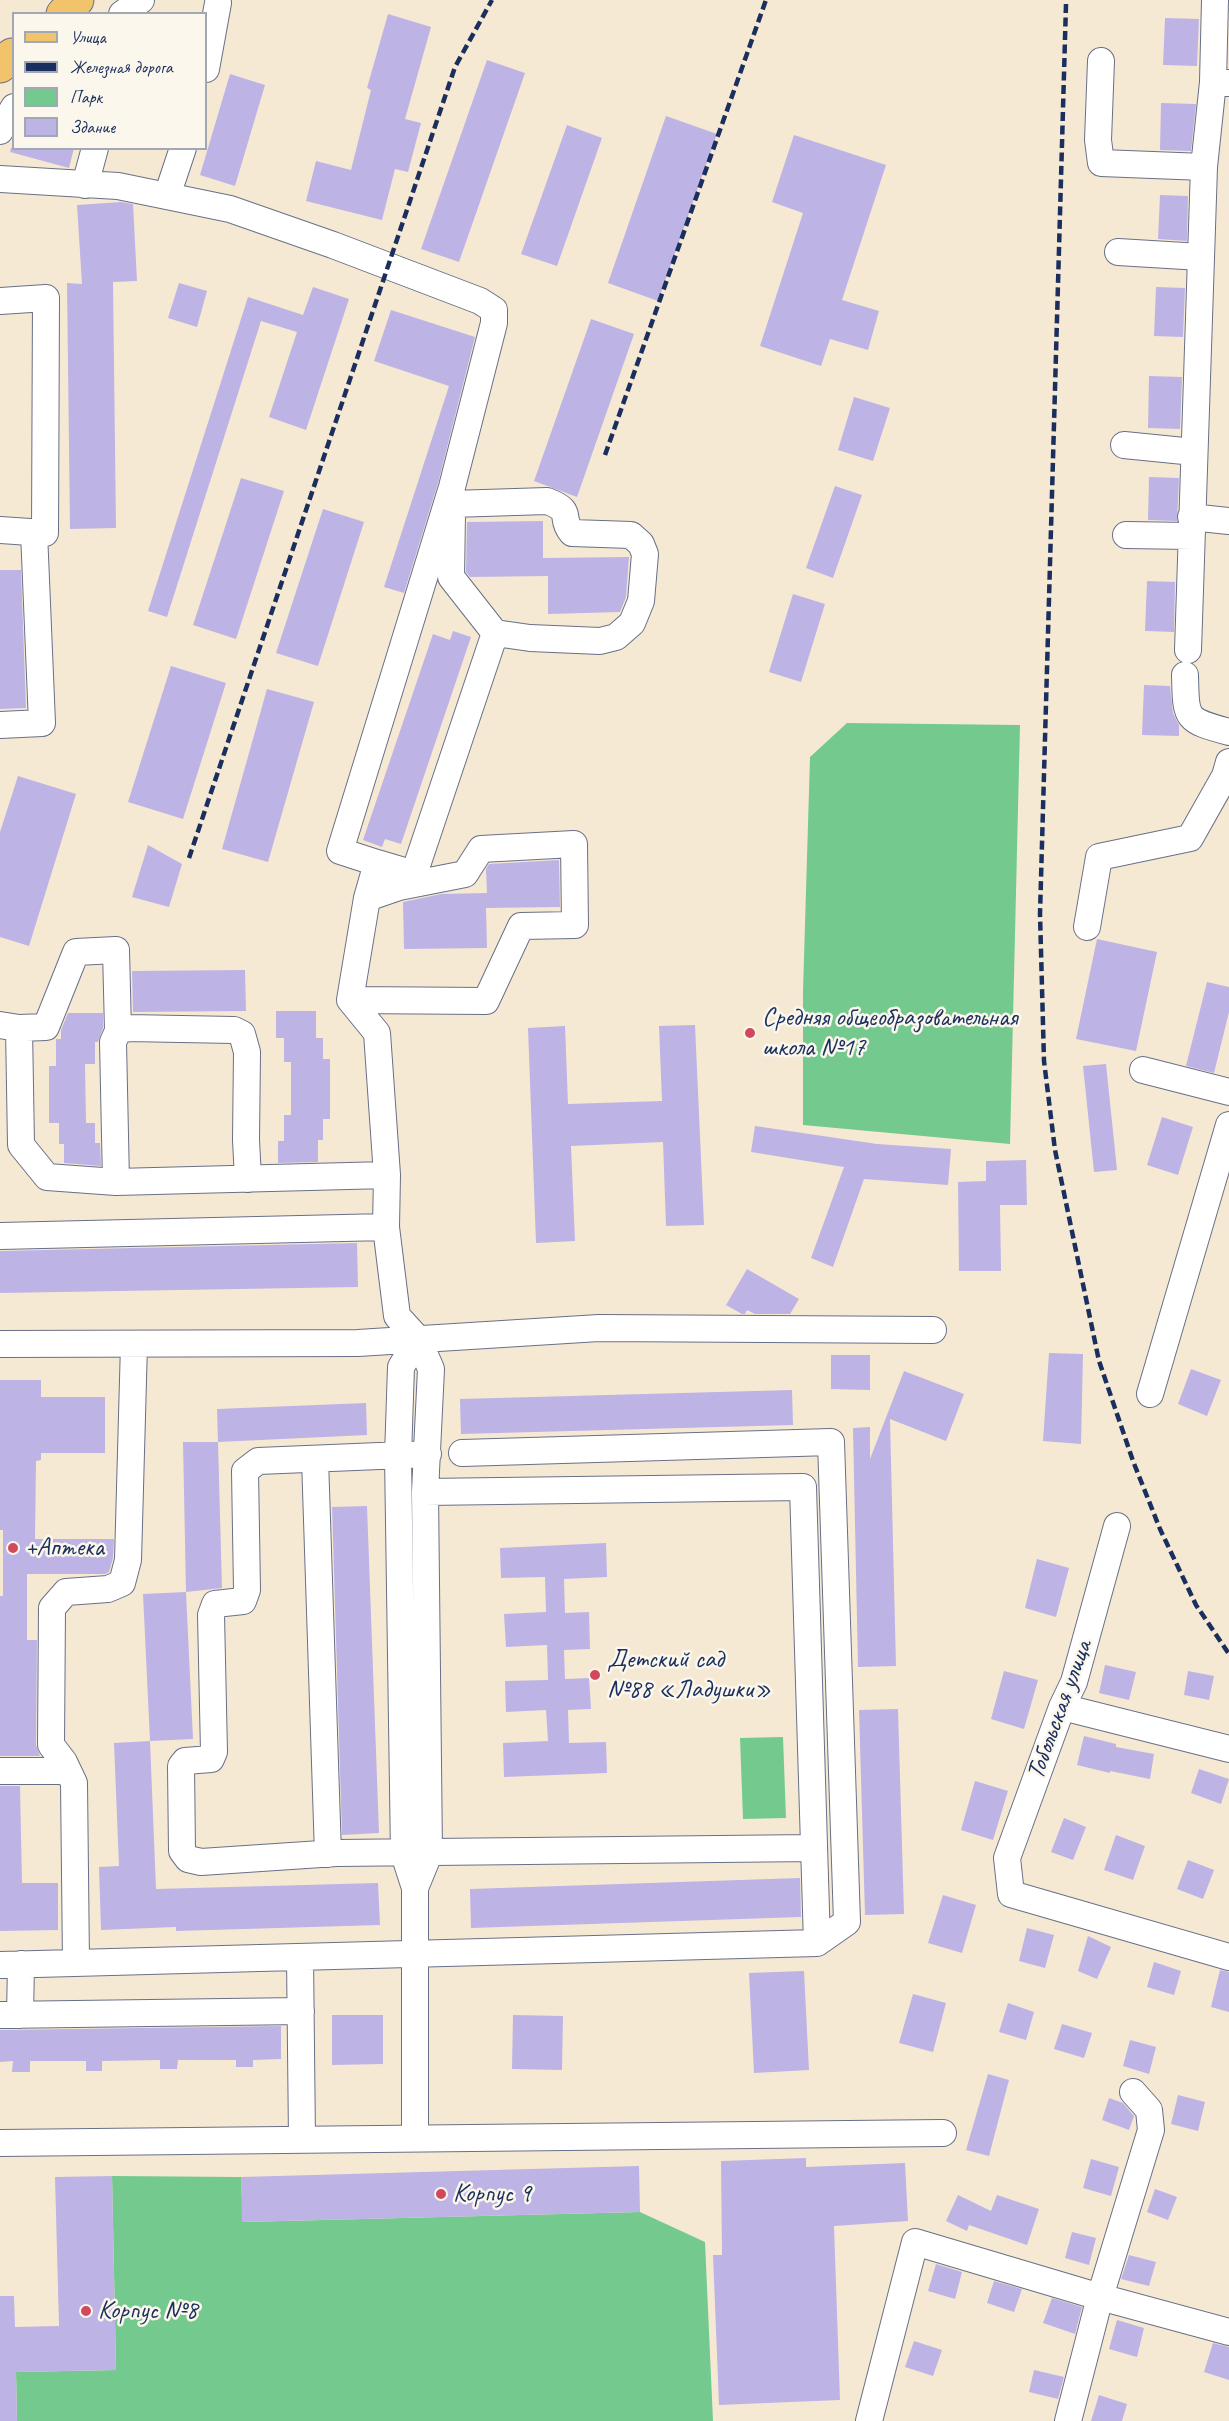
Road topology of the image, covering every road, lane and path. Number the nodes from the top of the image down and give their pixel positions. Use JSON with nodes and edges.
{"nodes":[{"id":1,"x":77,"y":0,"type":"edge"},
{"id":2,"x":141,"y":0,"type":"edge"},
{"id":3,"x":1215,"y":0,"type":"edge"},
{"id":4,"x":218,"y":3,"type":"dead end"},
{"id":5,"x":65,"y":12,"type":"edge"},
{"id":6,"x":125,"y":12,"type":"edge"},
{"id":7,"x":1101,"y":61,"type":"dead end"},
{"id":8,"x":207,"y":64,"type":"edge"},
{"id":9,"x":1221,"y":83,"type":"edge"},
{"id":10,"x":12,"y":110,"type":"edge"},
{"id":11,"x":0,"y":131,"type":"edge"},
{"id":12,"x":94,"y":150,"type":"edge"},
{"id":13,"x":182,"y":150,"type":"edge"},
{"id":14,"x":1204,"y":167,"type":"junction"},
{"id":15,"x":0,"y":179,"type":"edge"},
{"id":16,"x":85,"y":185,"type":"junction"},
{"id":17,"x":167,"y":196,"type":"junction"},
{"id":18,"x":1118,"y":252,"type":"dead end"},
{"id":19,"x":1201,"y":257,"type":"junction"},
{"id":20,"x":0,"y":301,"type":"edge"},
{"id":21,"x":1124,"y":445,"type":"dead end"},
{"id":22,"x":1194,"y":452,"type":"junction"},
{"id":23,"x":452,"y":495,"type":"junction"},
{"id":24,"x":1229,"y":521,"type":"edge"},
{"id":25,"x":1191,"y":526,"type":"junction"},
{"id":26,"x":0,"y":530,"type":"edge"},
{"id":27,"x":34,"y":532,"type":"junction"},
{"id":28,"x":1126,"y":535,"type":"dead end"},
{"id":29,"x":495,"y":633,"type":"junction"},
{"id":30,"x":1188,"y":650,"type":"dead end"},
{"id":31,"x":1185,"y":675,"type":"dead end"},
{"id":32,"x":0,"y":725,"type":"edge"},
{"id":33,"x":1229,"y":732,"type":"edge"},
{"id":34,"x":1229,"y":762,"type":"edge"},
{"id":35,"x":377,"y":863,"type":"junction"},
{"id":36,"x":367,"y":898,"type":"junction"},
{"id":37,"x":1087,"y":927,"type":"dead end"},
{"id":38,"x":350,"y":1000,"type":"junction"},
{"id":39,"x":9,"y":1027,"type":"edge"},
{"id":40,"x":118,"y":1030,"type":"junction"},
{"id":41,"x":1143,"y":1070,"type":"dead end"},
{"id":42,"x":1229,"y":1092,"type":"edge"},
{"id":43,"x":1229,"y":1125,"type":"edge"},
{"id":44,"x":387,"y":1175,"type":"junction"},
{"id":45,"x":248,"y":1179,"type":"junction"},
{"id":46,"x":116,"y":1182,"type":"junction"},
{"id":47,"x":386,"y":1227,"type":"junction"},
{"id":48,"x":0,"y":1236,"type":"edge"},
{"id":49,"x":933,"y":1330,"type":"dead end"},
{"id":50,"x":418,"y":1339,"type":"junction"},
{"id":51,"x":0,"y":1344,"type":"edge"},
{"id":52,"x":134,"y":1344,"type":"junction"},
{"id":53,"x":1150,"y":1394,"type":"dead end"},
{"id":54,"x":462,"y":1453,"type":"dead end"},
{"id":55,"x":428,"y":1454,"type":"junction"},
{"id":56,"x":398,"y":1456,"type":"junction"},
{"id":57,"x":315,"y":1459,"type":"junction"},
{"id":58,"x":425,"y":1492,"type":"junction"},
{"id":59,"x":1117,"y":1526,"type":"dead end"},
{"id":60,"x":401,"y":1655,"type":"junction"},
{"id":61,"x":427,"y":1655,"type":"junction"},
{"id":62,"x":1062,"y":1707,"type":"junction"},
{"id":63,"x":1229,"y":1749,"type":"edge"},
{"id":64,"x":0,"y":1771,"type":"edge"},
{"id":65,"x":68,"y":1771,"type":"junction"},
{"id":66,"x":814,"y":1848,"type":"junction"},
{"id":67,"x":328,"y":1854,"type":"junction"},
{"id":68,"x":404,"y":1854,"type":"junction"},
{"id":69,"x":429,"y":1854,"type":"junction"},
{"id":70,"x":415,"y":1888,"type":"junction"},
{"id":71,"x":817,"y":1943,"type":"junction"},
{"id":72,"x":414,"y":1954,"type":"junction"},
{"id":73,"x":300,"y":1957,"type":"junction"},
{"id":74,"x":1229,"y":1957,"type":"edge"},
{"id":75,"x":76,"y":1963,"type":"junction"},
{"id":76,"x":10,"y":1965,"type":"edge"},
{"id":77,"x":300,"y":2011,"type":"junction"},
{"id":78,"x":10,"y":2015,"type":"edge"},
{"id":79,"x":1134,"y":2092,"type":"dead end"},
{"id":80,"x":943,"y":2133,"type":"dead end"},
{"id":81,"x":415,"y":2138,"type":"junction"},
{"id":82,"x":302,"y":2140,"type":"junction"},
{"id":83,"x":0,"y":2143,"type":"edge"},
{"id":84,"x":1100,"y":2297,"type":"junction"},
{"id":85,"x":1229,"y":2332,"type":"edge"},
{"id":86,"x":868,"y":2421,"type":"edge"},
{"id":87,"x":1068,"y":2421,"type":"edge"}],
"edges":[{"from":1,"to":5,"type":"main road"},
{"from":2,"to":6,"type":"street"},
{"from":3,"to":9,"type":"street"},
{"from":4,"to":8,"type":"street"},
{"from":7,"to":14,"type":"street"},
{"from":9,"to":14,"type":"street"},
{"from":10,"to":11,"type":"street"},
{"from":12,"to":16,"type":"street"},
{"from":13,"to":17,"type":"street"},
{"from":14,"to":19,"type":"street"},
{"from":15,"to":16,"type":"street"},
{"from":16,"to":17,"type":"street"},
{"from":17,"to":23,"type":"street"},
{"from":18,"to":19,"type":"street"},
{"from":19,"to":22,"type":"street"},
{"from":20,"to":27,"type":"street"},
{"from":21,"to":22,"type":"street"},
{"from":22,"to":25,"type":"street"},
{"from":23,"to":29,"type":"street"},
{"from":23,"to":29,"type":"street"},
{"from":23,"to":35,"type":"street"},
{"from":24,"to":25,"type":"street"},
{"from":25,"to":28,"type":"street"},
{"from":25,"to":30,"type":"street"},
{"from":26,"to":27,"type":"street"},
{"from":27,"to":32,"type":"street"},
{"from":29,"to":35,"type":"street"},
{"from":31,"to":33,"type":"street"},
{"from":34,"to":37,"type":"street"},
{"from":35,"to":36,"type":"street"},
{"from":36,"to":38,"type":"street"},
{"from":36,"to":38,"type":"street"},
{"from":38,"to":44,"type":"street"},
{"from":39,"to":40,"type":"street"},
{"from":39,"to":46,"type":"street"},
{"from":40,"to":45,"type":"street"},
{"from":40,"to":46,"type":"street"},
{"from":41,"to":42,"type":"street"},
{"from":43,"to":53,"type":"street"},
{"from":44,"to":45,"type":"street"},
{"from":44,"to":47,"type":"street"},
{"from":45,"to":46,"type":"street"},
{"from":47,"to":48,"type":"street"},
{"from":47,"to":50,"type":"street"},
{"from":49,"to":50,"type":"street"},
{"from":50,"to":52,"type":"street"},
{"from":50,"to":55,"type":"street"},
{"from":50,"to":56,"type":"street"},
{"from":51,"to":52,"type":"street"},
{"from":52,"to":65,"type":"street"},
{"from":54,"to":71,"type":"street"},
{"from":55,"to":56,"type":"street"},
{"from":55,"to":58,"type":"street"},
{"from":56,"to":57,"type":"street"},
{"from":56,"to":60,"type":"street"},
{"from":57,"to":67,"type":"street"},
{"from":57,"to":67,"type":"street"},
{"from":58,"to":61,"type":"street"},
{"from":58,"to":66,"type":"street"},
{"from":59,"to":62,"type":"street","name":"Тобольская улица"},
{"from":60,"to":61,"type":"street"},
{"from":60,"to":68,"type":"street"},
{"from":61,"to":69,"type":"street"},
{"from":62,"to":63,"type":"street"},
{"from":62,"to":74,"type":"street","name":"Тобольская улица"},
{"from":64,"to":65,"type":"street"},
{"from":65,"to":75,"type":"street"},
{"from":66,"to":69,"type":"street"},
{"from":66,"to":71,"type":"street"},
{"from":67,"to":68,"type":"street"},
{"from":68,"to":69,"type":"street"},
{"from":68,"to":70,"type":"street"},
{"from":69,"to":70,"type":"street"},
{"from":70,"to":72,"type":"street"},
{"from":71,"to":72,"type":"street"},
{"from":72,"to":73,"type":"street"},
{"from":72,"to":81,"type":"street"},
{"from":73,"to":75,"type":"street"},
{"from":73,"to":77,"type":"street"},
{"from":75,"to":76,"type":"street"},
{"from":76,"to":78,"type":"street"},
{"from":77,"to":78,"type":"street"},
{"from":77,"to":82,"type":"street"},
{"from":79,"to":84,"type":"street"},
{"from":80,"to":81,"type":"street"},
{"from":81,"to":82,"type":"street"},
{"from":82,"to":83,"type":"street"},
{"from":84,"to":85,"type":"street"},
{"from":84,"to":86,"type":"street"},
{"from":84,"to":87,"type":"street"}]}
